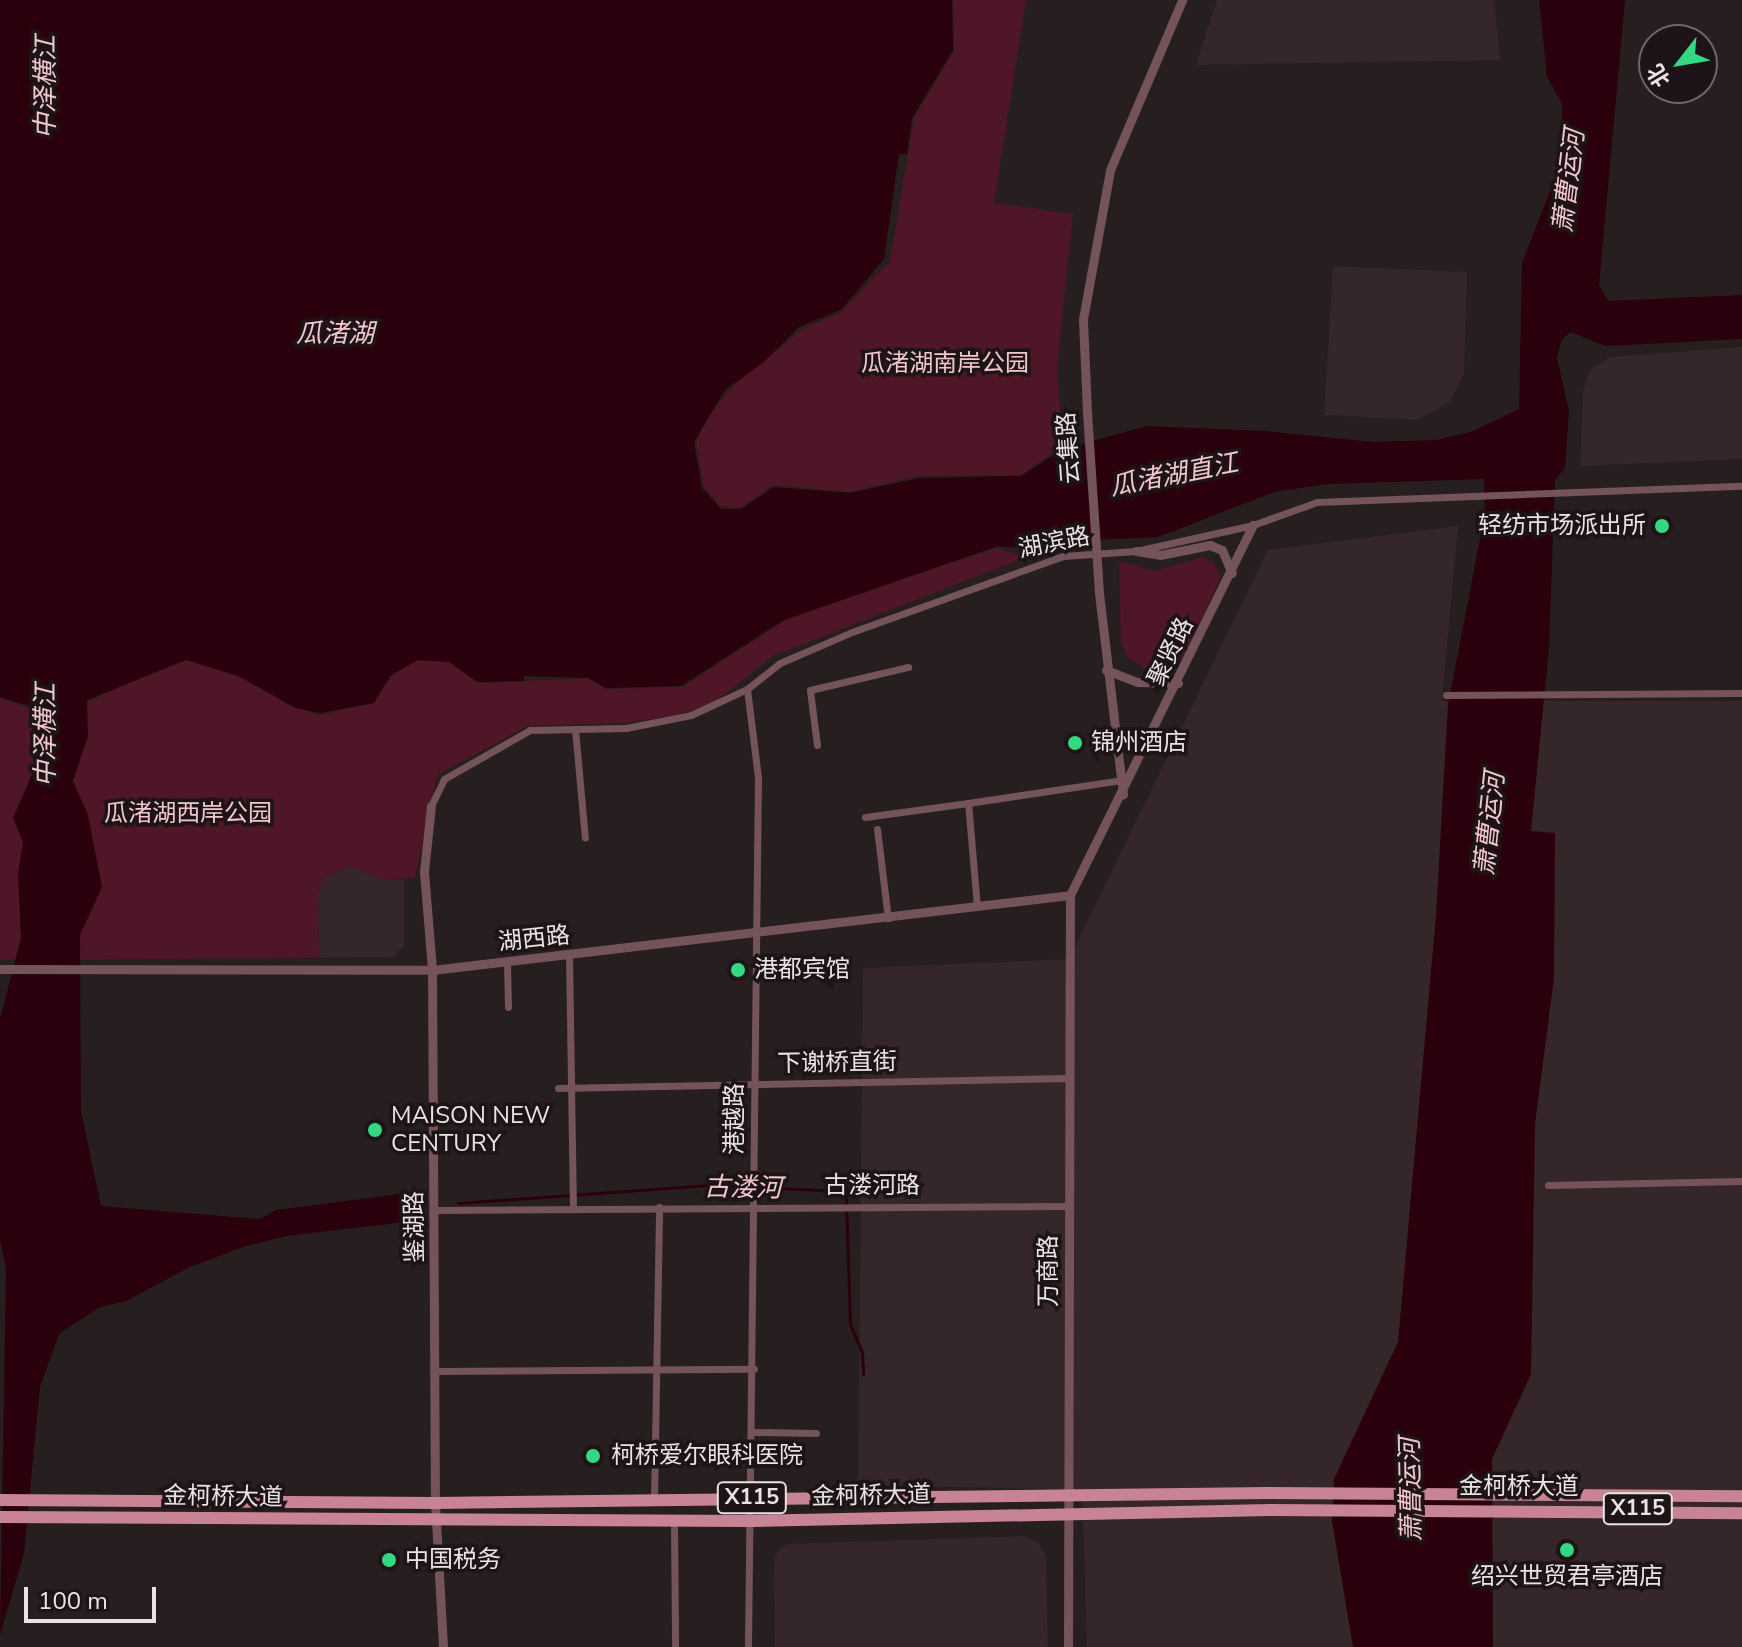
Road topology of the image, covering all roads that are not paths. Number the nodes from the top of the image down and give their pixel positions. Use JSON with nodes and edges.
{"nodes":[{"id":1,"x":1182,"y":0,"type":"edge"},
{"id":2,"x":1742,"y":486,"type":"edge"},
{"id":3,"x":1253,"y":525,"type":"junction"},
{"id":4,"x":1136,"y":551,"type":"junction"},
{"id":5,"x":1232,"y":573,"type":"junction"},
{"id":6,"x":908,"y":667,"type":"dead end"},
{"id":7,"x":1106,"y":670,"type":"junction"},
{"id":8,"x":1178,"y":683,"type":"junction"},
{"id":9,"x":747,"y":689,"type":"junction"},
{"id":10,"x":1742,"y":693,"type":"edge"},
{"id":11,"x":1446,"y":695,"type":"dead end"},
{"id":12,"x":575,"y":729,"type":"junction"},
{"id":13,"x":817,"y":745,"type":"dead end"},
{"id":14,"x":1121,"y":780,"type":"junction"},
{"id":15,"x":1123,"y":795,"type":"junction"},
{"id":16,"x":968,"y":803,"type":"junction"},
{"id":17,"x":431,"y":806,"type":"joint"},
{"id":18,"x":865,"y":817,"type":"dead end"},
{"id":19,"x":877,"y":829,"type":"dead end"},
{"id":20,"x":585,"y":838,"type":"dead end"},
{"id":21,"x":1070,"y":895,"type":"junction"},
{"id":22,"x":977,"y":907,"type":"junction"},
{"id":23,"x":888,"y":918,"type":"junction"},
{"id":24,"x":756,"y":934,"type":"junction"},
{"id":25,"x":569,"y":955,"type":"junction"},
{"id":26,"x":507,"y":962,"type":"junction"},
{"id":27,"x":1,"y":969,"type":"edge"},
{"id":28,"x":432,"y":970,"type":"junction"},
{"id":29,"x":508,"y":1007,"type":"dead end"},
{"id":30,"x":1069,"y":1078,"type":"junction"},
{"id":31,"x":755,"y":1085,"type":"junction"},
{"id":32,"x":558,"y":1088,"type":"dead end"},
{"id":33,"x":571,"y":1088,"type":"junction"},
{"id":34,"x":1742,"y":1181,"type":"edge"},
{"id":35,"x":1548,"y":1185,"type":"dead end"},
{"id":36,"x":573,"y":1202,"type":"junction"},
{"id":37,"x":755,"y":1206,"type":"junction"},
{"id":38,"x":1069,"y":1206,"type":"junction"},
{"id":39,"x":659,"y":1207,"type":"junction"},
{"id":40,"x":435,"y":1210,"type":"junction"},
{"id":41,"x":754,"y":1369,"type":"junction"},
{"id":42,"x":437,"y":1371,"type":"junction"},
{"id":43,"x":657,"y":1373,"type":"junction"},
{"id":44,"x":754,"y":1432,"type":"junction"},
{"id":45,"x":816,"y":1433,"type":"dead end"},
{"id":46,"x":1068,"y":1495,"type":"junction"},
{"id":47,"x":1742,"y":1496,"type":"edge"},
{"id":48,"x":752,"y":1498,"type":"junction"},
{"id":49,"x":0,"y":1500,"type":"edge"},
{"id":50,"x":654,"y":1500,"type":"junction"},
{"id":51,"x":435,"y":1503,"type":"junction"},
{"id":52,"x":1068,"y":1513,"type":"junction"},
{"id":53,"x":1742,"y":1513,"type":"edge"},
{"id":54,"x":0,"y":1517,"type":"edge"},
{"id":55,"x":436,"y":1521,"type":"junction"},
{"id":56,"x":674,"y":1521,"type":"junction"},
{"id":57,"x":752,"y":1521,"type":"junction"},
{"id":58,"x":443,"y":1647,"type":"edge"},
{"id":59,"x":675,"y":1647,"type":"edge"},
{"id":60,"x":748,"y":1647,"type":"edge"},
{"id":61,"x":1068,"y":1647,"type":"edge"}],
"edges":[{"from":1,"to":7,"type":"street","name":"云集路","bridge":true},
{"from":2,"to":3,"type":"street","name":"湖滨路"},
{"from":3,"to":4,"type":"street","name":"湖滨路"},
{"from":3,"to":5,"type":"street","name":"聚贤路"},
{"from":4,"to":5,"type":"street"},
{"from":4,"to":9,"type":"street","name":"湖滨路"},
{"from":5,"to":8,"type":"street","name":"聚贤路"},
{"from":6,"to":13,"type":"street"},
{"from":7,"to":8,"type":"street"},
{"from":7,"to":14,"type":"street","name":"云集路"},
{"from":8,"to":15,"type":"street","name":"聚贤路"},
{"from":9,"to":12,"type":"street","name":"湖滨路"},
{"from":9,"to":24,"type":"street","name":"港越路"},
{"from":10,"to":11,"type":"street"},
{"from":12,"to":17,"type":"street","name":"湖滨路"},
{"from":12,"to":20,"type":"street"},
{"from":14,"to":15,"type":"street","name":"云集路"},
{"from":14,"to":16,"type":"street"},
{"from":15,"to":21,"type":"street"},
{"from":16,"to":18,"type":"street"},
{"from":16,"to":22,"type":"street"},
{"from":17,"to":28,"type":"street","name":"鉴湖路"},
{"from":19,"to":23,"type":"street"},
{"from":21,"to":22,"type":"street","name":"湖西路"},
{"from":21,"to":30,"type":"street","name":"万商路"},
{"from":22,"to":23,"type":"street","name":"湖西路"},
{"from":23,"to":24,"type":"street","name":"湖西路"},
{"from":24,"to":25,"type":"street","name":"湖西路"},
{"from":24,"to":31,"type":"street","name":"港越路"},
{"from":25,"to":26,"type":"street","name":"湖西路"},
{"from":25,"to":33,"type":"street"},
{"from":26,"to":28,"type":"street","name":"湖西路"},
{"from":26,"to":29,"type":"street"},
{"from":27,"to":28,"type":"street","name":"湖西路"},
{"from":28,"to":40,"type":"street","name":"鉴湖路"},
{"from":30,"to":31,"type":"street","name":"下谢桥直街"},
{"from":30,"to":38,"type":"street","name":"万商路"},
{"from":31,"to":33,"type":"street","name":"下谢桥直街"},
{"from":31,"to":37,"type":"street","name":"港越路"},
{"from":32,"to":33,"type":"street","name":"下谢桥直街"},
{"from":33,"to":36,"type":"street"},
{"from":34,"to":35,"type":"street"},
{"from":36,"to":39,"type":"street","name":"古溇河路"},
{"from":36,"to":40,"type":"street","name":"古溇河路"},
{"from":37,"to":38,"type":"street","name":"古溇河路"},
{"from":37,"to":39,"type":"street","name":"古溇河路"},
{"from":37,"to":41,"type":"street","name":"港越路"},
{"from":38,"to":46,"type":"street","name":"万商路"},
{"from":39,"to":43,"type":"street"},
{"from":40,"to":42,"type":"street","name":"鉴湖路"},
{"from":41,"to":43,"type":"street"},
{"from":41,"to":44,"type":"street","name":"港越路"},
{"from":42,"to":43,"type":"street"},
{"from":42,"to":51,"type":"street","name":"鉴湖路"},
{"from":43,"to":50,"type":"street"},
{"from":44,"to":45,"type":"street"},
{"from":44,"to":48,"type":"street","name":"港越路"},
{"from":46,"to":47,"type":"main road","name":"金柯桥大道","number":"X115"},
{"from":46,"to":48,"type":"main road","name":"金柯桥大道","number":"X115"},
{"from":46,"to":52,"type":"street","name":"万商路"},
{"from":48,"to":50,"type":"main road","name":"金柯桥大道","number":"X115"},
{"from":48,"to":57,"type":"street","name":"港越路"},
{"from":49,"to":51,"type":"main road","name":"金柯桥大道","number":"X115"},
{"from":50,"to":51,"type":"main road","name":"金柯桥大道","number":"X115"},
{"from":51,"to":55,"type":"street","name":"鉴湖路"},
{"from":52,"to":53,"type":"main road","name":"金柯桥大道","number":"X115"},
{"from":52,"to":57,"type":"main road","name":"金柯桥大道","number":"X115"},
{"from":52,"to":61,"type":"street","name":"万商路"},
{"from":54,"to":55,"type":"main road","name":"金柯桥大道","number":"X115"},
{"from":55,"to":56,"type":"main road","name":"金柯桥大道","number":"X115"},
{"from":55,"to":58,"type":"street","name":"鉴湖路"},
{"from":56,"to":57,"type":"main road","name":"金柯桥大道","number":"X115"},
{"from":56,"to":59,"type":"street"},
{"from":57,"to":60,"type":"street","name":"港越路"}]}
